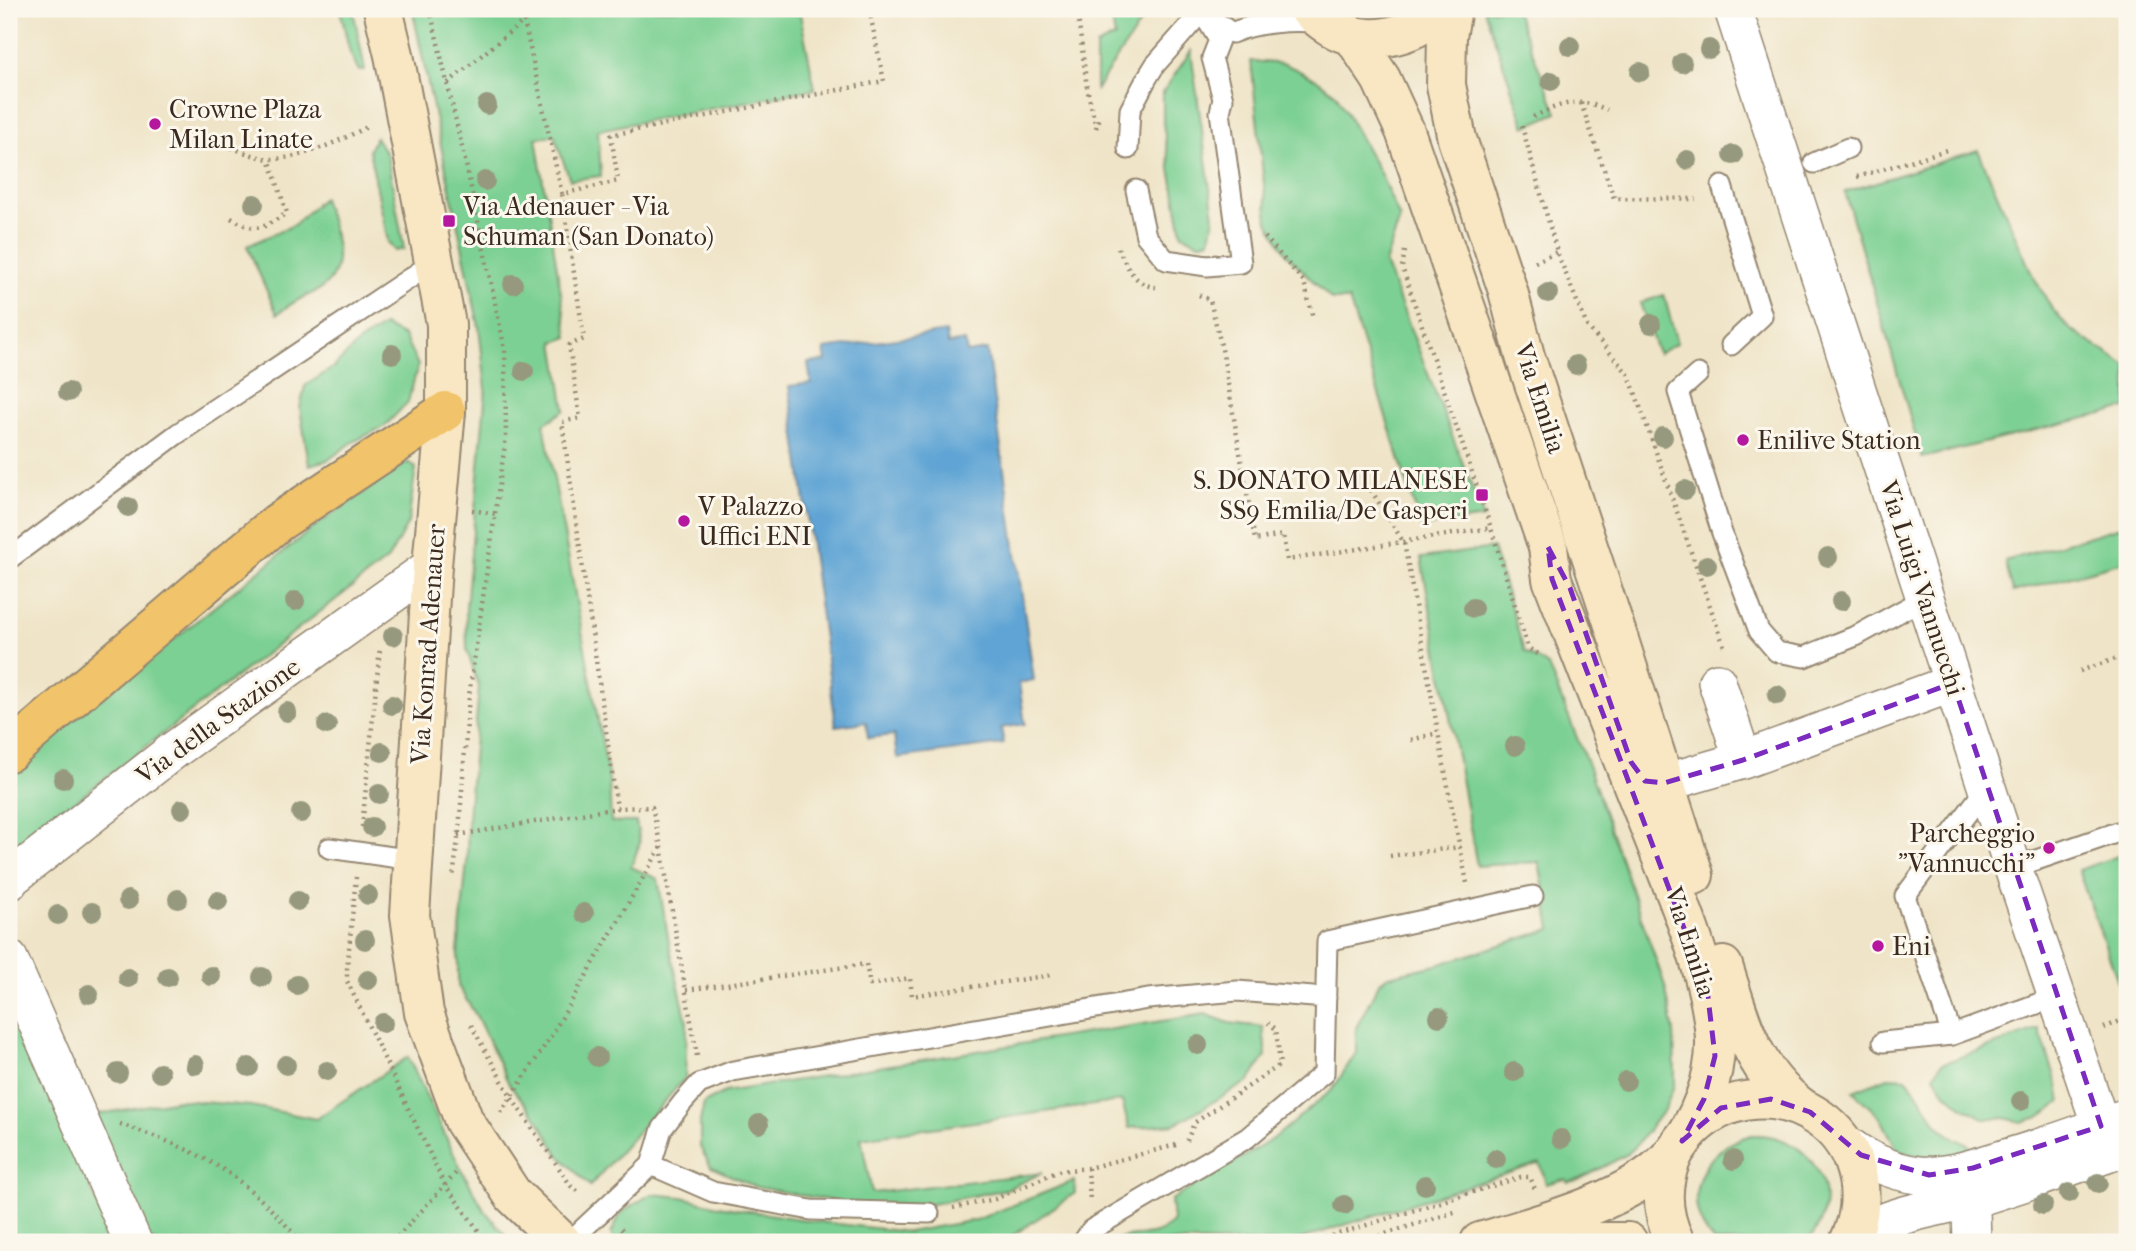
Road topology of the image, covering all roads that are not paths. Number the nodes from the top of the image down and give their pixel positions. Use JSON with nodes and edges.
{"nodes":[{"id":1,"x":383,"y":9,"type":"edge"},
{"id":2,"x":1443,"y":9,"type":"edge"},
{"id":3,"x":1452,"y":9,"type":"edge"},
{"id":4,"x":1733,"y":9,"type":"edge"},
{"id":5,"x":1202,"y":10,"type":"edge"},
{"id":6,"x":1329,"y":23,"type":"edge"},
{"id":7,"x":1848,"y":148,"type":"dead end"},
{"id":8,"x":1128,"y":149,"type":"dead end"},
{"id":9,"x":1814,"y":163,"type":"dead end"},
{"id":10,"x":1722,"y":186,"type":"dead end"},
{"id":11,"x":1136,"y":190,"type":"dead end"},
{"id":12,"x":435,"y":261,"type":"junction"},
{"id":13,"x":1731,"y":345,"type":"dead end"},
{"id":14,"x":1698,"y":373,"type":"dead end"},
{"id":15,"x":446,"y":411,"type":"junction"},
{"id":16,"x":1548,"y":547,"type":"junction"},
{"id":17,"x":9,"y":559,"type":"edge"},
{"id":18,"x":432,"y":566,"type":"junction"},
{"id":19,"x":1925,"y":598,"type":"junction"},
{"id":20,"x":1717,"y":682,"type":"dead end"},
{"id":21,"x":1953,"y":682,"type":"junction"},
{"id":22,"x":9,"y":752,"type":"edge"},
{"id":23,"x":1743,"y":760,"type":"junction"},
{"id":24,"x":1664,"y":783,"type":"junction"},
{"id":25,"x":1987,"y":787,"type":"junction"},
{"id":26,"x":2127,"y":829,"type":"edge"},
{"id":27,"x":329,"y":848,"type":"dead end"},
{"id":28,"x":413,"y":860,"type":"junction"},
{"id":29,"x":2013,"y":868,"type":"junction"},
{"id":30,"x":9,"y":882,"type":"edge"},
{"id":31,"x":1533,"y":896,"type":"dead end"},
{"id":32,"x":9,"y":959,"type":"edge"},
{"id":33,"x":2056,"y":997,"type":"junction"},
{"id":34,"x":1326,"y":998,"type":"junction"},
{"id":35,"x":1952,"y":1035,"type":"junction"},
{"id":36,"x":1883,"y":1042,"type":"dead end"},
{"id":37,"x":1802,"y":1108,"type":"junction"},
{"id":38,"x":2118,"y":1130,"type":"edge"},
{"id":39,"x":1841,"y":1140,"type":"junction"},
{"id":40,"x":1682,"y":1141,"type":"junction"},
{"id":41,"x":651,"y":1165,"type":"junction"},
{"id":42,"x":1976,"y":1198,"type":"junction"},
{"id":43,"x":929,"y":1213,"type":"road end"},
{"id":44,"x":1531,"y":1221,"type":"edge"},
{"id":45,"x":1470,"y":1232,"type":"edge"},
{"id":46,"x":132,"y":1242,"type":"edge"},
{"id":47,"x":562,"y":1242,"type":"edge"},
{"id":48,"x":569,"y":1242,"type":"edge"},
{"id":49,"x":1083,"y":1242,"type":"edge"},
{"id":50,"x":1589,"y":1242,"type":"edge"},
{"id":51,"x":1628,"y":1242,"type":"edge"},
{"id":52,"x":1675,"y":1242,"type":"edge"},
{"id":53,"x":1849,"y":1242,"type":"edge"},
{"id":54,"x":1972,"y":1242,"type":"edge"}],
"edges":[{"from":1,"to":12,"type":"street","name":"Via Konrad Adenauer"},
{"from":2,"to":6,"type":"street"},
{"from":3,"to":24,"type":"street","name":"Via Emilia"},
{"from":4,"to":19,"type":"street","name":"Via Luigi Vannucchi"},
{"from":5,"to":6,"type":"lane"},
{"from":5,"to":8,"type":"lane"},
{"from":5,"to":11,"type":"lane"},
{"from":6,"to":16,"type":"street","name":"Via Emilia"},
{"from":7,"to":9,"type":"lane"},
{"from":10,"to":13,"type":"lane"},
{"from":12,"to":15,"type":"street","name":"Via Konrad Adenauer"},
{"from":12,"to":17,"type":"lane"},
{"from":14,"to":19,"type":"lane"},
{"from":15,"to":18,"type":"street","name":"Via Konrad Adenauer"},
{"from":15,"to":22,"type":"highway"},
{"from":16,"to":24,"type":"street","name":"Via Emilia"},
{"from":16,"to":40,"type":"street","name":"Via Emilia"},
{"from":18,"to":28,"type":"street","name":"Via Konrad Adenauer"},
{"from":18,"to":30,"type":"street","name":"Via della Stazione"},
{"from":19,"to":21,"type":"street","name":"Via Luigi Vannucchi"},
{"from":20,"to":23,"type":"street"},
{"from":21,"to":23,"type":"street"},
{"from":21,"to":25,"type":"street","name":"Via Luigi Vannucchi"},
{"from":23,"to":24,"type":"street"},
{"from":24,"to":37,"type":"street","name":"Via Emilia"},
{"from":25,"to":29,"type":"street","name":"Via Luigi Vannucchi"},
{"from":25,"to":35,"type":"lane"},
{"from":26,"to":29,"type":"lane"},
{"from":27,"to":28,"type":"lane"},
{"from":28,"to":47,"type":"street","name":"Via Konrad Adenauer"},
{"from":29,"to":33,"type":"street","name":"Via Luigi Vannucchi"},
{"from":31,"to":34,"type":"lane"},
{"from":32,"to":46,"type":"street"},
{"from":33,"to":35,"type":"lane"},
{"from":33,"to":38,"type":"street","name":"Via Luigi Vannucchi"},
{"from":34,"to":41,"type":"lane"},
{"from":34,"to":49,"type":"lane"},
{"from":35,"to":36,"type":"lane"},
{"from":37,"to":39,"type":"street","name":"Via Emilia"},
{"from":37,"to":40,"type":"street"},
{"from":38,"to":39,"type":"street"},
{"from":38,"to":42,"type":"street"},
{"from":39,"to":53,"type":"street"},
{"from":40,"to":44,"type":"street"},
{"from":40,"to":52,"type":"street"},
{"from":41,"to":43,"type":"lane"},
{"from":41,"to":48,"type":"lane"},
{"from":42,"to":53,"type":"street"},
{"from":42,"to":54,"type":"street"},
{"from":44,"to":45,"type":"street"},
{"from":50,"to":51,"type":"street"}]}
